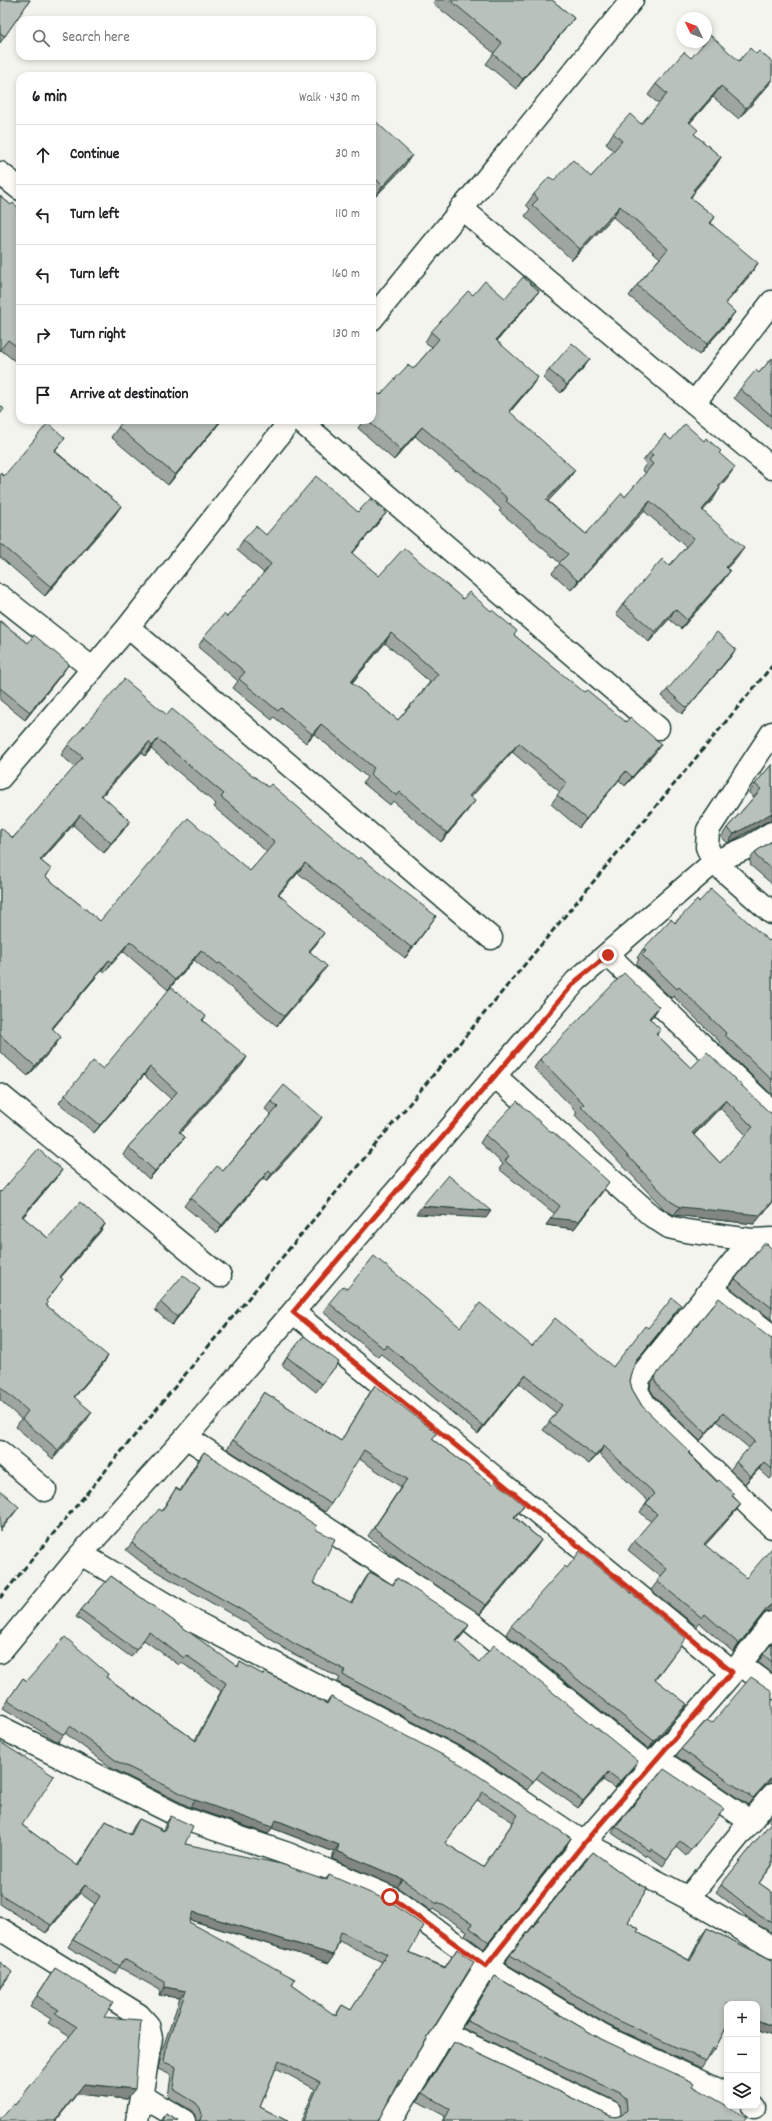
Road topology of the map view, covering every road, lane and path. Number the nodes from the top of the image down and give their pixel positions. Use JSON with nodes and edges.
{"nodes":[{"id":1,"x":632,"y":0,"type":"edge"},
{"id":2,"x":0,"y":173,"type":"edge"},
{"id":3,"x":16,"y":186,"type":"edge"},
{"id":4,"x":461,"y":208,"type":"junction"},
{"id":5,"x":772,"y":302,"type":"edge"},
{"id":6,"x":376,"y":314,"type":"edge"},
{"id":7,"x":694,"y":403,"type":"junction"},
{"id":8,"x":287,"y":424,"type":"edge"},
{"id":9,"x":304,"y":424,"type":"edge"},
{"id":10,"x":772,"y":468,"type":"edge"},
{"id":11,"x":0,"y":596,"type":"edge"},
{"id":12,"x":128,"y":627,"type":"junction"},
{"id":13,"x":93,"y":669,"type":"junction"},
{"id":14,"x":658,"y":728,"type":"dead end"},
{"id":15,"x":772,"y":733,"type":"edge"},
{"id":16,"x":0,"y":778,"type":"edge"},
{"id":17,"x":772,"y":833,"type":"edge"},
{"id":18,"x":714,"y":862,"type":"junction"},
{"id":19,"x":772,"y":913,"type":"edge"},
{"id":20,"x":491,"y":938,"type":"dead end"},
{"id":21,"x":608,"y":955,"type":"junction"},
{"id":22,"x":494,"y":1076,"type":"junction"},
{"id":23,"x":0,"y":1095,"type":"edge"},
{"id":24,"x":772,"y":1112,"type":"edge"},
{"id":25,"x":762,"y":1240,"type":"edge"},
{"id":26,"x":220,"y":1276,"type":"dead end"},
{"id":27,"x":712,"y":1289,"type":"junction"},
{"id":28,"x":293,"y":1312,"type":"junction"},
{"id":29,"x":772,"y":1336,"type":"edge"},
{"id":30,"x":186,"y":1437,"type":"junction"},
{"id":31,"x":0,"y":1452,"type":"edge"},
{"id":32,"x":45,"y":1490,"type":"dead end"},
{"id":33,"x":772,"y":1527,"type":"edge"},
{"id":34,"x":81,"y":1554,"type":"junction"},
{"id":35,"x":772,"y":1623,"type":"edge"},
{"id":36,"x":0,"y":1652,"type":"edge"},
{"id":37,"x":736,"y":1668,"type":"junction"},
{"id":38,"x":772,"y":1688,"type":"edge"},
{"id":39,"x":0,"y":1727,"type":"edge"},
{"id":40,"x":654,"y":1762,"type":"junction"},
{"id":41,"x":772,"y":1795,"type":"edge"},
{"id":42,"x":751,"y":1822,"type":"junction"},
{"id":43,"x":584,"y":1843,"type":"junction"},
{"id":44,"x":688,"y":1898,"type":"junction"},
{"id":45,"x":0,"y":1929,"type":"edge"},
{"id":46,"x":772,"y":1947,"type":"edge"},
{"id":47,"x":486,"y":1966,"type":"junction"},
{"id":48,"x":444,"y":2033,"type":"junction"},
{"id":49,"x":724,"y":2093,"type":"edge"},
{"id":50,"x":142,"y":2096,"type":"junction"},
{"id":51,"x":610,"y":2112,"type":"dead end"},
{"id":52,"x":137,"y":2121,"type":"edge"},
{"id":53,"x":184,"y":2121,"type":"edge"},
{"id":54,"x":390,"y":2121,"type":"edge"}],
"edges":[{"from":1,"to":4,"type":"street"},
{"from":2,"to":3,"type":"street"},
{"from":4,"to":6,"type":"street"},
{"from":4,"to":7,"type":"street"},
{"from":5,"to":7,"type":"street"},
{"from":7,"to":10,"type":"street"},
{"from":8,"to":12,"type":"street"},
{"from":9,"to":14,"type":"street"},
{"from":11,"to":13,"type":"street"},
{"from":12,"to":13,"type":"street"},
{"from":12,"to":20,"type":"street"},
{"from":13,"to":16,"type":"street"},
{"from":15,"to":18,"type":"street"},
{"from":17,"to":18,"type":"street"},
{"from":18,"to":19,"type":"street"},
{"from":18,"to":21,"type":"street"},
{"from":21,"to":22,"type":"street"},
{"from":21,"to":24,"type":"street"},
{"from":22,"to":25,"type":"street"},
{"from":22,"to":28,"type":"street"},
{"from":23,"to":26,"type":"street"},
{"from":25,"to":27,"type":"street"},
{"from":27,"to":29,"type":"street"},
{"from":27,"to":33,"type":"street"},
{"from":28,"to":30,"type":"street"},
{"from":28,"to":37,"type":"street"},
{"from":30,"to":34,"type":"street"},
{"from":30,"to":40,"type":"street"},
{"from":31,"to":32,"type":"street"},
{"from":34,"to":36,"type":"street"},
{"from":34,"to":43,"type":"street"},
{"from":35,"to":37,"type":"street"},
{"from":37,"to":38,"type":"street"},
{"from":37,"to":40,"type":"street"},
{"from":39,"to":47,"type":"street"},
{"from":40,"to":42,"type":"street"},
{"from":40,"to":43,"type":"street"},
{"from":41,"to":42,"type":"street"},
{"from":42,"to":44,"type":"street"},
{"from":43,"to":44,"type":"street"},
{"from":43,"to":47,"type":"street"},
{"from":44,"to":46,"type":"street"},
{"from":45,"to":50,"type":"street"},
{"from":47,"to":48,"type":"street"},
{"from":47,"to":49,"type":"street"},
{"from":48,"to":51,"type":"street"},
{"from":48,"to":54,"type":"street"},
{"from":50,"to":52,"type":"street"},
{"from":50,"to":53,"type":"street"}]}
